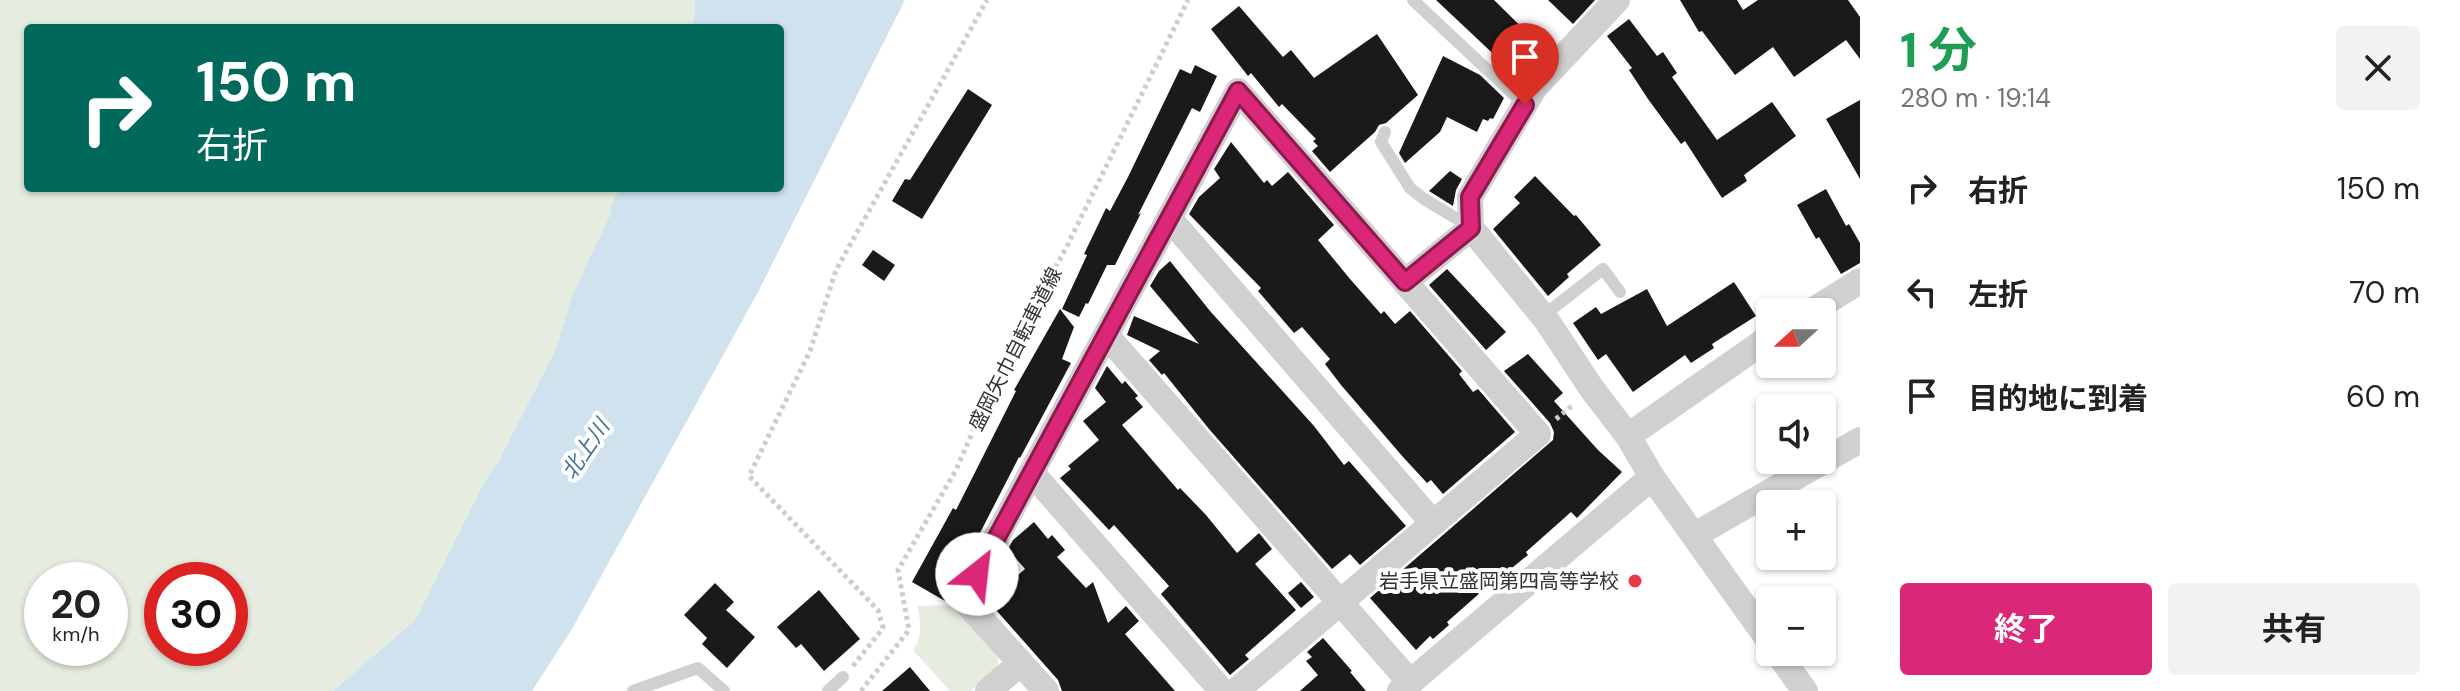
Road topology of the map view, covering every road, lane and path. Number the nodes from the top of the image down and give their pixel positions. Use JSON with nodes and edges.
{"nodes":[{"id":1,"x":987,"y":0,"type":"edge"},
{"id":2,"x":1188,"y":0,"type":"edge"},
{"id":3,"x":1413,"y":0,"type":"edge"},
{"id":4,"x":1617,"y":0,"type":"edge"},
{"id":5,"x":1525,"y":105,"type":"junction"},
{"id":6,"x":1385,"y":132,"type":"dead end"},
{"id":7,"x":1169,"y":218,"type":"junction"},
{"id":8,"x":1471,"y":228,"type":"junction"},
{"id":9,"x":1860,"y":281,"type":"edge"},
{"id":10,"x":1405,"y":282,"type":"junction"},
{"id":11,"x":1620,"y":292,"type":"dead end"},
{"id":12,"x":1833,"y":298,"type":"edge"},
{"id":13,"x":1543,"y":316,"type":"junction"},
{"id":14,"x":1106,"y":335,"type":"junction"},
{"id":15,"x":1756,"y":347,"type":"edge"},
{"id":16,"x":1592,"y":389,"type":"junction"},
{"id":17,"x":1538,"y":434,"type":"junction"},
{"id":18,"x":1628,"y":436,"type":"junction"},
{"id":19,"x":1860,"y":440,"type":"edge"},
{"id":20,"x":1032,"y":473,"type":"junction"},
{"id":21,"x":1652,"y":477,"type":"junction"},
{"id":22,"x":1433,"y":523,"type":"junction"},
{"id":23,"x":1695,"y":535,"type":"junction"},
{"id":24,"x":1339,"y":604,"type":"junction"},
{"id":25,"x":1756,"y":622,"type":"edge"},
{"id":26,"x":1021,"y":663,"type":"junction"},
{"id":27,"x":1787,"y":666,"type":"edge"},
{"id":28,"x":843,"y":677,"type":"joint"},
{"id":29,"x":1405,"y":687,"type":"edge"},
{"id":30,"x":633,"y":691,"type":"edge"},
{"id":31,"x":724,"y":691,"type":"edge"},
{"id":32,"x":828,"y":691,"type":"edge"},
{"id":33,"x":861,"y":691,"type":"edge"},
{"id":34,"x":988,"y":691,"type":"edge"},
{"id":35,"x":1046,"y":691,"type":"edge"},
{"id":36,"x":1222,"y":691,"type":"edge"},
{"id":37,"x":1236,"y":691,"type":"edge"},
{"id":38,"x":1805,"y":691,"type":"edge"}],
"edges":[{"from":1,"to":28,"type":"path"},
{"from":2,"to":33,"type":"path","name":"盛岡矢巾自転車道線"},
{"from":3,"to":5,"type":"lane"},
{"from":4,"to":5,"type":"street"},
{"from":5,"to":8,"type":"street"},
{"from":6,"to":8,"type":"lane"},
{"from":7,"to":10,"type":"street"},
{"from":7,"to":14,"type":"street"},
{"from":7,"to":22,"type":"street"},
{"from":8,"to":10,"type":"street"},
{"from":8,"to":13,"type":"street"},
{"from":9,"to":12,"type":"street"},
{"from":10,"to":17,"type":"street"},
{"from":11,"to":13,"type":"lane"},
{"from":13,"to":16,"type":"street"},
{"from":14,"to":20,"type":"street"},
{"from":14,"to":24,"type":"street"},
{"from":15,"to":18,"type":"street"},
{"from":16,"to":17,"type":"path"},
{"from":16,"to":18,"type":"street"},
{"from":17,"to":22,"type":"street"},
{"from":18,"to":21,"type":"street"},
{"from":19,"to":23,"type":"street"},
{"from":20,"to":26,"type":"street"},
{"from":20,"to":36,"type":"street"},
{"from":21,"to":23,"type":"street"},
{"from":21,"to":29,"type":"street"},
{"from":22,"to":24,"type":"street"},
{"from":23,"to":25,"type":"street"},
{"from":24,"to":29,"type":"street"},
{"from":24,"to":37,"type":"street"},
{"from":26,"to":34,"type":"street"},
{"from":26,"to":35,"type":"street"},
{"from":27,"to":38,"type":"street"},
{"from":28,"to":32,"type":"lane"},
{"from":30,"to":31,"type":"lane"}]}
